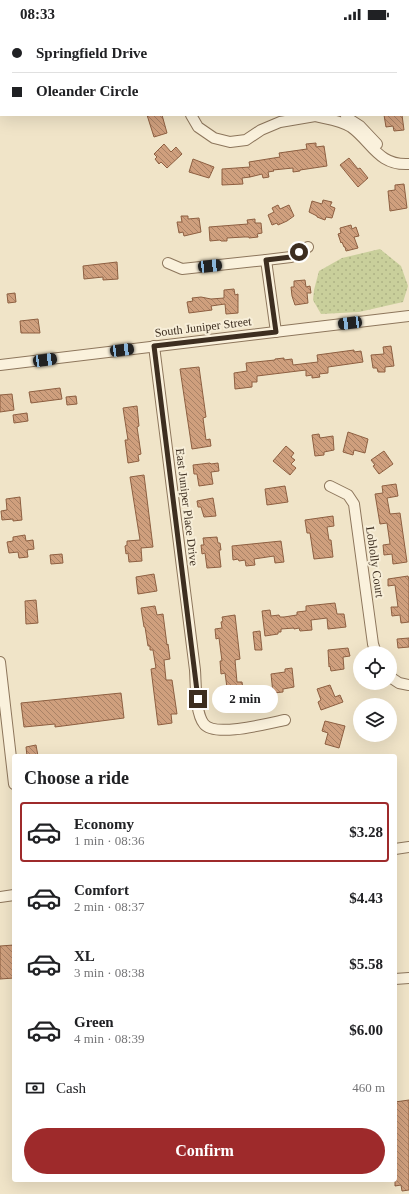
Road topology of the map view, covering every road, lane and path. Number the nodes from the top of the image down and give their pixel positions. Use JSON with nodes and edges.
{"nodes":[{"id":1,"x":192,"y":116,"type":"edge"},
{"id":2,"x":312,"y":116,"type":"edge"},
{"id":3,"x":320,"y":116,"type":"edge"},
{"id":4,"x":342,"y":116,"type":"edge"},
{"id":5,"x":409,"y":158,"type":"edge"},
{"id":6,"x":409,"y":164,"type":"edge"},
{"id":7,"x":308,"y":247,"type":"dead end"},
{"id":8,"x":266,"y":260,"type":"junction"},
{"id":9,"x":168,"y":263,"type":"dead end"},
{"id":10,"x":409,"y":316,"type":"edge"},
{"id":11,"x":276,"y":332,"type":"junction"},
{"id":12,"x":154,"y":346,"type":"junction"},
{"id":13,"x":0,"y":365,"type":"edge"},
{"id":14,"x":330,"y":486,"type":"dead end"},
{"id":15,"x":374,"y":646,"type":"edge"},
{"id":16,"x":0,"y":662,"type":"edge"},
{"id":17,"x":397,"y":681,"type":"edge"},
{"id":18,"x":409,"y":685,"type":"edge"},
{"id":19,"x":285,"y":720,"type":"dead end"},
{"id":20,"x":12,"y":767,"type":"edge"},
{"id":21,"x":409,"y":847,"type":"edge"},
{"id":22,"x":397,"y":849,"type":"edge"},
{"id":23,"x":12,"y":895,"type":"edge"},
{"id":24,"x":0,"y":897,"type":"edge"},
{"id":25,"x":409,"y":978,"type":"edge"},
{"id":26,"x":397,"y":979,"type":"edge"}],
"edges":[{"from":1,"to":2,"type":"street"},
{"from":3,"to":6,"type":"street"},
{"from":4,"to":5,"type":"street"},
{"from":7,"to":8,"type":"street"},
{"from":8,"to":9,"type":"street"},
{"from":8,"to":11,"type":"street"},
{"from":10,"to":11,"type":"street","name":"South Juniper Street"},
{"from":11,"to":12,"type":"street","name":"South Juniper Street"},
{"from":12,"to":13,"type":"street","name":"South Juniper Street"},
{"from":12,"to":19,"type":"street","name":"East Juniper Place Drive"},
{"from":14,"to":15,"type":"street","name":"Loblolly Court"},
{"from":16,"to":20,"type":"street"},
{"from":17,"to":18,"type":"street"},
{"from":21,"to":22,"type":"street"},
{"from":23,"to":24,"type":"street"},
{"from":25,"to":26,"type":"street"}]}
